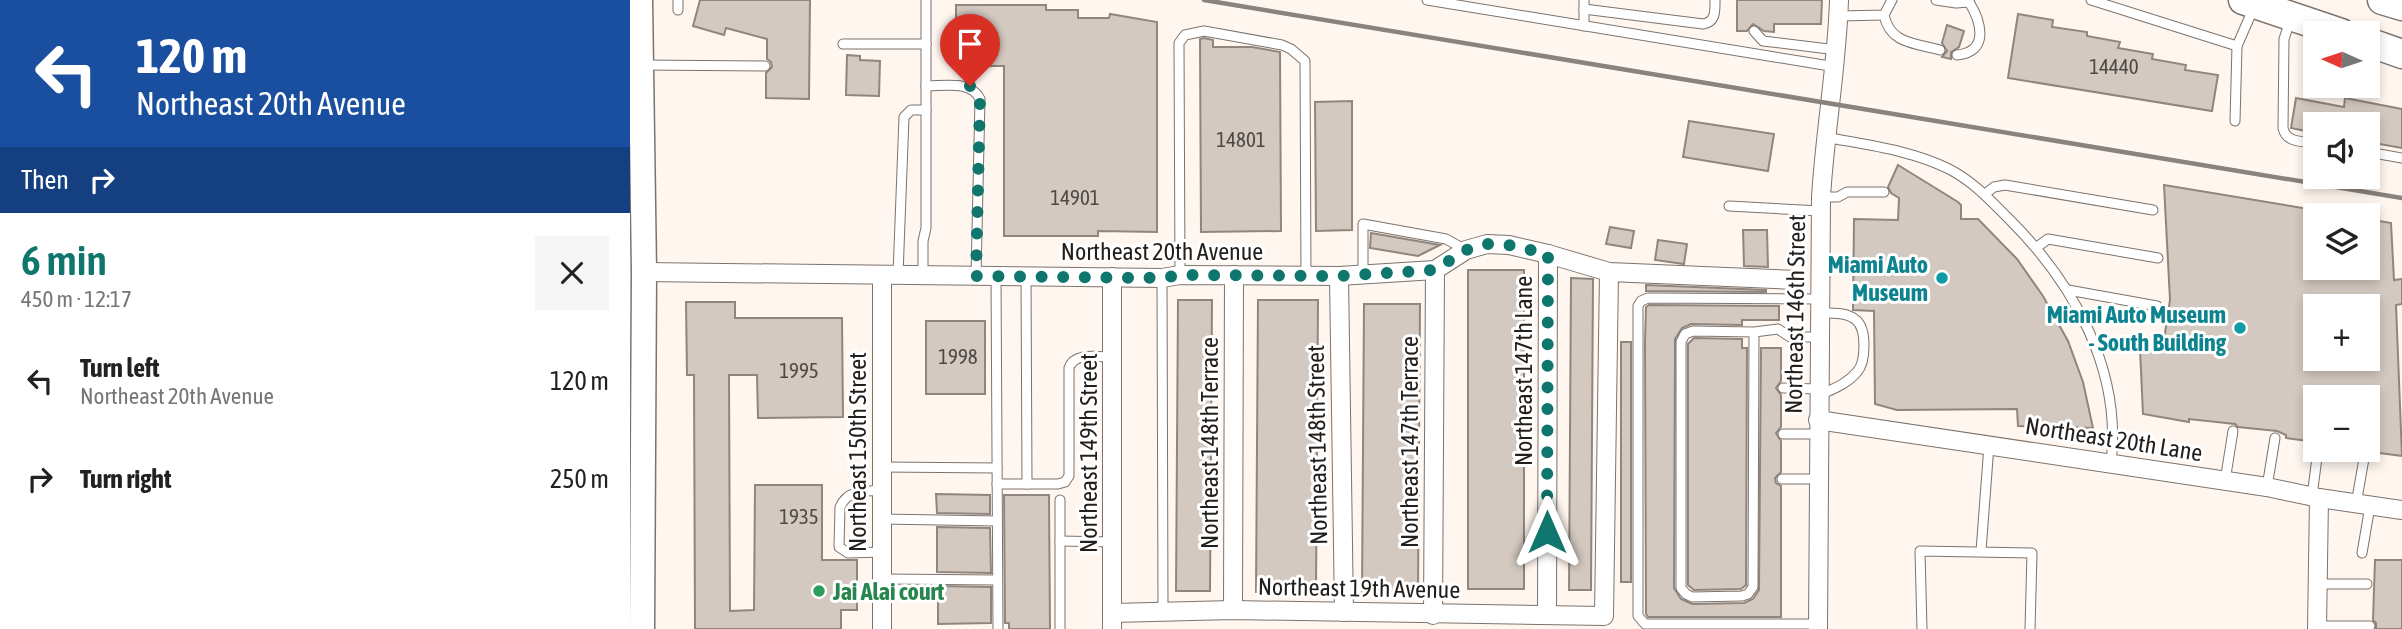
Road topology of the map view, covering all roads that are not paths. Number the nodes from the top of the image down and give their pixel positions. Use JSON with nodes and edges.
{"nodes":[{"id":1,"x":640,"y":0,"type":"edge"},
{"id":2,"x":926,"y":0,"type":"edge"},
{"id":3,"x":1427,"y":0,"type":"edge"},
{"id":4,"x":1715,"y":0,"type":"edge"},
{"id":5,"x":1892,"y":0,"type":"edge"},
{"id":6,"x":1937,"y":0,"type":"edge"},
{"id":7,"x":2091,"y":0,"type":"edge"},
{"id":8,"x":2382,"y":0,"type":"edge"},
{"id":9,"x":1969,"y":1,"type":"edge"},
{"id":10,"x":2249,"y":2,"type":"edge"},
{"id":11,"x":1584,"y":4,"type":"edge"},
{"id":12,"x":2402,"y":6,"type":"edge"},
{"id":13,"x":1839,"y":8,"type":"edge"},
{"id":14,"x":1884,"y":15,"type":"junction"},
{"id":15,"x":2291,"y":17,"type":"junction"},
{"id":16,"x":2304,"y":21,"type":"edge"},
{"id":17,"x":1584,"y":26,"type":"junction"},
{"id":18,"x":1754,"y":31,"type":"dead end"},
{"id":19,"x":842,"y":44,"type":"dead end"},
{"id":20,"x":926,"y":44,"type":"junction"},
{"id":21,"x":2237,"y":46,"type":"junction"},
{"id":22,"x":2380,"y":46,"type":"edge"},
{"id":23,"x":1940,"y":50,"type":"dead end"},
{"id":24,"x":2402,"y":54,"type":"edge"},
{"id":25,"x":1957,"y":55,"type":"dead end"},
{"id":26,"x":1836,"y":59,"type":"junction"},
{"id":27,"x":765,"y":66,"type":"dead end"},
{"id":28,"x":637,"y":77,"type":"edge"},
{"id":29,"x":926,"y":86,"type":"junction"},
{"id":30,"x":926,"y":110,"type":"junction"},
{"id":31,"x":635,"y":112,"type":"edge"},
{"id":32,"x":2235,"y":121,"type":"dead end"},
{"id":33,"x":1825,"y":137,"type":"junction"},
{"id":34,"x":2303,"y":141,"type":"edge"},
{"id":35,"x":2380,"y":154,"type":"edge"},
{"id":36,"x":2402,"y":158,"type":"edge"},
{"id":37,"x":1884,"y":192,"type":"dead end"},
{"id":38,"x":1985,"y":194,"type":"junction"},
{"id":39,"x":1820,"y":204,"type":"junction"},
{"id":40,"x":1729,"y":206,"type":"dead end"},
{"id":41,"x":2153,"y":210,"type":"dead end"},
{"id":42,"x":2037,"y":247,"type":"junction"},
{"id":43,"x":1466,"y":250,"type":"junction"},
{"id":44,"x":1548,"y":254,"type":"junction"},
{"id":45,"x":2158,"y":258,"type":"dead end"},
{"id":46,"x":1435,"y":270,"type":"junction"},
{"id":47,"x":644,"y":272,"type":"junction"},
{"id":48,"x":1609,"y":272,"type":"junction"},
{"id":49,"x":890,"y":275,"type":"junction"},
{"id":50,"x":1234,"y":275,"type":"junction"},
{"id":51,"x":1306,"y":275,"type":"junction"},
{"id":52,"x":1363,"y":275,"type":"junction"},
{"id":53,"x":923,"y":276,"type":"junction"},
{"id":54,"x":976,"y":276,"type":"junction"},
{"id":55,"x":996,"y":276,"type":"junction"},
{"id":56,"x":1026,"y":276,"type":"junction"},
{"id":57,"x":1339,"y":276,"type":"junction"},
{"id":58,"x":1112,"y":277,"type":"junction"},
{"id":59,"x":1171,"y":277,"type":"junction"},
{"id":60,"x":1796,"y":280,"type":"dead end"},
{"id":61,"x":2068,"y":290,"type":"junction"},
{"id":62,"x":1819,"y":306,"type":"junction"},
{"id":63,"x":2157,"y":306,"type":"dead end"},
{"id":64,"x":1754,"y":332,"type":"junction"},
{"id":65,"x":1819,"y":337,"type":"junction"},
{"id":66,"x":637,"y":345,"type":"edge"},
{"id":67,"x":1112,"y":357,"type":"junction"},
{"id":68,"x":1783,"y":388,"type":"dead end"},
{"id":69,"x":1818,"y":392,"type":"junction"},
{"id":70,"x":1818,"y":427,"type":"junction"},
{"id":71,"x":2233,"y":431,"type":"dead end"},
{"id":72,"x":1783,"y":434,"type":"dead end"},
{"id":73,"x":2275,"y":438,"type":"dead end"},
{"id":74,"x":636,"y":445,"type":"edge"},
{"id":75,"x":1989,"y":445,"type":"junction"},
{"id":76,"x":2317,"y":462,"type":"edge"},
{"id":77,"x":2365,"y":462,"type":"edge"},
{"id":78,"x":2111,"y":463,"type":"junction"},
{"id":79,"x":882,"y":467,"type":"junction"},
{"id":80,"x":997,"y":468,"type":"junction"},
{"id":81,"x":1782,"y":479,"type":"dead end"},
{"id":82,"x":1818,"y":479,"type":"junction"},
{"id":83,"x":2225,"y":481,"type":"junction"},
{"id":84,"x":997,"y":484,"type":"junction"},
{"id":85,"x":1027,"y":484,"type":"junction"},
{"id":86,"x":2267,"y":487,"type":"junction"},
{"id":87,"x":882,"y":491,"type":"junction"},
{"id":88,"x":2315,"y":497,"type":"junction"},
{"id":89,"x":1060,"y":500,"type":"dead end"},
{"id":90,"x":2363,"y":505,"type":"junction"},
{"id":91,"x":2402,"y":510,"type":"edge"},
{"id":92,"x":882,"y":519,"type":"junction"},
{"id":93,"x":997,"y":521,"type":"junction"},
{"id":94,"x":1060,"y":541,"type":"junction"},
{"id":95,"x":1112,"y":542,"type":"junction"},
{"id":96,"x":1981,"y":551,"type":"junction"},
{"id":97,"x":882,"y":552,"type":"junction"},
{"id":98,"x":2362,"y":553,"type":"dead end"},
{"id":99,"x":636,"y":564,"type":"edge"},
{"id":100,"x":882,"y":579,"type":"junction"},
{"id":101,"x":997,"y":580,"type":"junction"},
{"id":102,"x":2318,"y":584,"type":"junction"},
{"id":103,"x":2367,"y":584,"type":"dead end"},
{"id":104,"x":1233,"y":610,"type":"junction"},
{"id":105,"x":1163,"y":612,"type":"junction"},
{"id":106,"x":1344,"y":612,"type":"junction"},
{"id":107,"x":1433,"y":615,"type":"junction"},
{"id":108,"x":1547,"y":615,"type":"junction"},
{"id":109,"x":1112,"y":621,"type":"edge"},
{"id":110,"x":638,"y":623,"type":"edge"},
{"id":111,"x":1818,"y":626,"type":"edge"},
{"id":112,"x":2370,"y":626,"type":"dead end"},
{"id":113,"x":2317,"y":627,"type":"edge"},
{"id":114,"x":882,"y":629,"type":"edge"},
{"id":115,"x":998,"y":629,"type":"edge"},
{"id":116,"x":1060,"y":629,"type":"edge"},
{"id":117,"x":1922,"y":629,"type":"edge"},
{"id":118,"x":2030,"y":629,"type":"edge"}],
"edges":[{"from":1,"to":28,"type":"street"},
{"from":2,"to":20,"type":"lane"},
{"from":3,"to":17,"type":"lane"},
{"from":4,"to":11,"type":"lane"},
{"from":5,"to":14,"type":"lane"},
{"from":6,"to":9,"type":"lane"},
{"from":7,"to":21,"type":"lane"},
{"from":8,"to":12,"type":"main road"},
{"from":9,"to":25,"type":"lane"},
{"from":10,"to":15,"type":"main road"},
{"from":10,"to":21,"type":"lane"},
{"from":11,"to":17,"type":"lane"},
{"from":13,"to":14,"type":"lane"},
{"from":13,"to":26,"type":"street","name":"Northeast 146th Street"},
{"from":14,"to":23,"type":"lane"},
{"from":15,"to":16,"type":"main road"},
{"from":15,"to":34,"type":"lane"},
{"from":17,"to":26,"type":"lane"},
{"from":18,"to":26,"type":"lane"},
{"from":19,"to":20,"type":"lane"},
{"from":20,"to":29,"type":"lane"},
{"from":21,"to":32,"type":"lane"},
{"from":22,"to":24,"type":"main road"},
{"from":26,"to":33,"type":"street","name":"Northeast 146th Street"},
{"from":27,"to":28,"type":"lane"},
{"from":28,"to":31,"type":"street"},
{"from":29,"to":30,"type":"lane"},
{"from":29,"to":54,"type":"lane"},
{"from":30,"to":49,"type":"lane"},
{"from":30,"to":53,"type":"lane"},
{"from":31,"to":47,"type":"street"},
{"from":33,"to":38,"type":"lane"},
{"from":33,"to":39,"type":"street","name":"Northeast 146th Street"},
{"from":35,"to":36,"type":"lane"},
{"from":37,"to":39,"type":"lane"},
{"from":38,"to":41,"type":"lane"},
{"from":38,"to":42,"type":"lane"},
{"from":39,"to":40,"type":"lane"},
{"from":39,"to":62,"type":"street","name":"Northeast 146th Street"},
{"from":42,"to":45,"type":"lane"},
{"from":42,"to":61,"type":"lane"},
{"from":43,"to":44,"type":"street","name":"Northeast 20th Avenue"},
{"from":43,"to":46,"type":"street","name":"Northeast 20th Avenue"},
{"from":43,"to":52,"type":"lane"},
{"from":44,"to":48,"type":"street","name":"Northeast 20th Avenue"},
{"from":44,"to":108,"type":"street","name":"Northeast 147th Lane"},
{"from":46,"to":52,"type":"street","name":"Northeast 20th Avenue"},
{"from":46,"to":107,"type":"street","name":"Northeast 147th Terrace"},
{"from":47,"to":49,"type":"street","name":"Northeast 20th Avenue"},
{"from":47,"to":66,"type":"street"},
{"from":48,"to":60,"type":"street","name":"Northeast 20th Avenue"},
{"from":48,"to":108,"type":"street","name":"Northeast 19th Avenue"},
{"from":49,"to":53,"type":"street","name":"Northeast 20th Avenue"},
{"from":49,"to":79,"type":"street","name":"Northeast 150th Street"},
{"from":50,"to":51,"type":"street","name":"Northeast 20th Avenue"},
{"from":50,"to":59,"type":"street","name":"Northeast 20th Avenue"},
{"from":50,"to":104,"type":"street","name":"Northeast 148th Terrace"},
{"from":51,"to":57,"type":"street","name":"Northeast 20th Avenue"},
{"from":51,"to":59,"type":"lane"},
{"from":52,"to":57,"type":"street","name":"Northeast 20th Avenue"},
{"from":53,"to":54,"type":"street","name":"Northeast 20th Avenue"},
{"from":54,"to":55,"type":"street","name":"Northeast 20th Avenue"},
{"from":55,"to":56,"type":"street","name":"Northeast 20th Avenue"},
{"from":55,"to":80,"type":"lane"},
{"from":56,"to":58,"type":"street","name":"Northeast 20th Avenue"},
{"from":56,"to":85,"type":"lane"},
{"from":57,"to":106,"type":"street","name":"Northeast 148th Street"},
{"from":58,"to":59,"type":"street","name":"Northeast 20th Avenue"},
{"from":58,"to":67,"type":"street","name":"Northeast 149th Street"},
{"from":59,"to":105,"type":"lane"},
{"from":61,"to":63,"type":"lane"},
{"from":61,"to":78,"type":"lane"},
{"from":62,"to":65,"type":"street","name":"Northeast 146th Street"},
{"from":62,"to":69,"type":"lane"},
{"from":62,"to":111,"type":"lane"},
{"from":64,"to":64,"type":"lane"},
{"from":64,"to":65,"type":"lane"},
{"from":65,"to":69,"type":"street","name":"Northeast 146th Street"},
{"from":66,"to":74,"type":"street"},
{"from":67,"to":85,"type":"lane"},
{"from":67,"to":95,"type":"street","name":"Northeast 149th Street"},
{"from":68,"to":69,"type":"lane"},
{"from":69,"to":70,"type":"street","name":"Northeast 146th Street"},
{"from":70,"to":72,"type":"lane"},
{"from":70,"to":75,"type":"street","name":"Northeast 20th Lane"},
{"from":70,"to":82,"type":"street","name":"Northeast 146th Street"},
{"from":71,"to":83,"type":"lane"},
{"from":73,"to":86,"type":"lane"},
{"from":74,"to":99,"type":"street"},
{"from":75,"to":78,"type":"street","name":"Northeast 20th Lane"},
{"from":75,"to":96,"type":"lane"},
{"from":76,"to":88,"type":"lane"},
{"from":77,"to":90,"type":"lane"},
{"from":78,"to":83,"type":"street","name":"Northeast 20th Lane"},
{"from":79,"to":80,"type":"lane"},
{"from":79,"to":87,"type":"street","name":"Northeast 150th Street"},
{"from":80,"to":84,"type":"lane"},
{"from":81,"to":82,"type":"lane"},
{"from":82,"to":111,"type":"street","name":"Northeast 146th Street"},
{"from":83,"to":86,"type":"street","name":"Northeast 20th Lane"},
{"from":84,"to":85,"type":"lane"},
{"from":84,"to":93,"type":"lane"},
{"from":86,"to":88,"type":"street","name":"Northeast 20th Lane"},
{"from":87,"to":92,"type":"street","name":"Northeast 150th Street"},
{"from":87,"to":97,"type":"lane"},
{"from":88,"to":90,"type":"street","name":"Northeast 20th Lane"},
{"from":88,"to":102,"type":"street"},
{"from":89,"to":94,"type":"lane"},
{"from":90,"to":91,"type":"street","name":"Northeast 20th Lane"},
{"from":90,"to":98,"type":"lane"},
{"from":92,"to":93,"type":"lane"},
{"from":92,"to":97,"type":"street","name":"Northeast 150th Street"},
{"from":93,"to":101,"type":"lane"},
{"from":94,"to":95,"type":"lane"},
{"from":94,"to":116,"type":"lane"},
{"from":95,"to":109,"type":"street","name":"Northeast 149th Street"},
{"from":96,"to":117,"type":"lane"},
{"from":96,"to":118,"type":"lane"},
{"from":97,"to":100,"type":"street","name":"Northeast 150th Street"},
{"from":99,"to":110,"type":"street"},
{"from":100,"to":101,"type":"lane"},
{"from":100,"to":114,"type":"street","name":"Northeast 150th Street"},
{"from":101,"to":115,"type":"lane"},
{"from":102,"to":103,"type":"lane"},
{"from":102,"to":113,"type":"street"},
{"from":104,"to":105,"type":"street","name":"Northeast 19th Avenue"},
{"from":104,"to":106,"type":"street","name":"Northeast 19th Avenue"},
{"from":105,"to":109,"type":"street","name":"Northeast 19th Avenue"},
{"from":106,"to":107,"type":"street","name":"Northeast 19th Avenue"},
{"from":107,"to":108,"type":"street","name":"Northeast 19th Avenue"},
{"from":112,"to":113,"type":"lane"}]}
